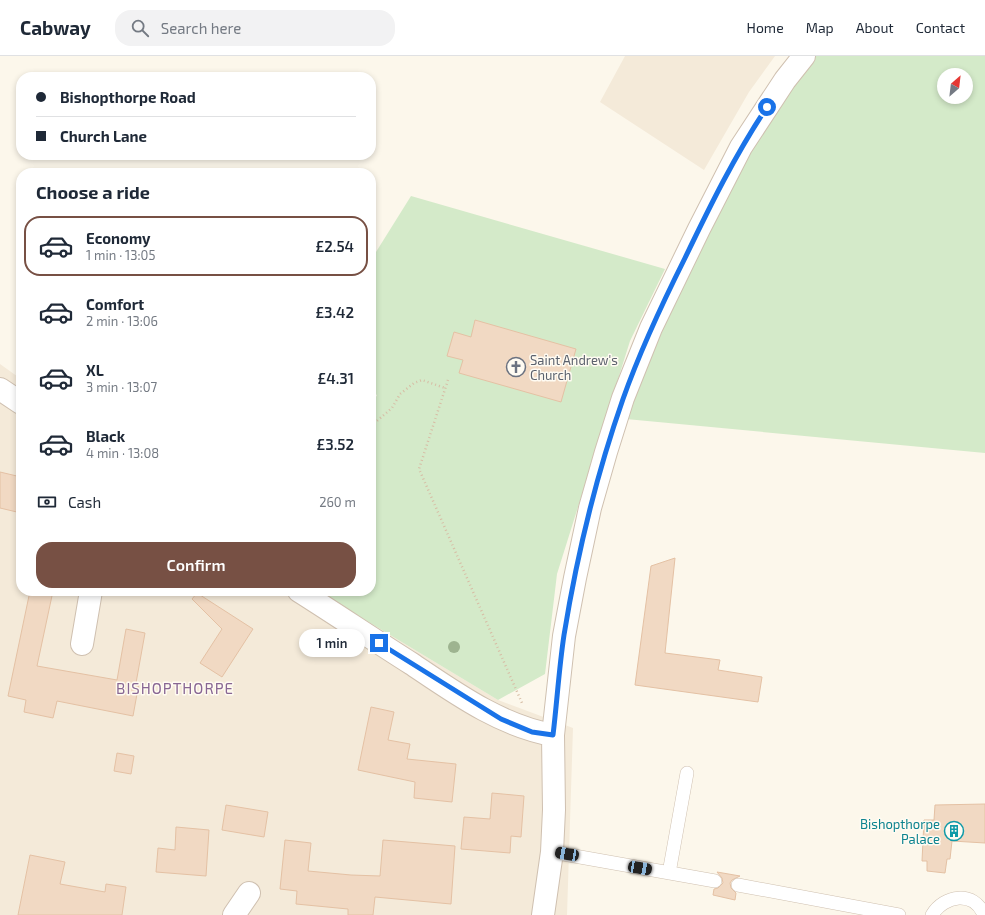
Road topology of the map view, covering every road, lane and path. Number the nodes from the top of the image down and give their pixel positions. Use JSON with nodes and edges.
{"nodes":[{"id":1,"x":804,"y":56,"type":"edge"},
{"id":2,"x":448,"y":380,"type":"dead end"},
{"id":3,"x":445,"y":388,"type":"junction"},
{"id":4,"x":0,"y":389,"type":"edge"},
{"id":5,"x":16,"y":400,"type":"edge"},
{"id":6,"x":376,"y":422,"type":"edge"},
{"id":7,"x":91,"y":596,"type":"edge"},
{"id":8,"x":307,"y":596,"type":"edge"},
{"id":9,"x":82,"y":644,"type":"dead end"},
{"id":10,"x":543,"y":733,"type":"junction"},
{"id":11,"x":687,"y":773,"type":"dead end"},
{"id":12,"x":552,"y":852,"type":"junction"},
{"id":13,"x":669,"y":873,"type":"junction"},
{"id":14,"x":716,"y":881,"type":"dead end"},
{"id":15,"x":738,"y":885,"type":"dead end"},
{"id":16,"x":250,"y":893,"type":"dead end"},
{"id":17,"x":234,"y":915,"type":"edge"},
{"id":18,"x":543,"y":915,"type":"edge"},
{"id":19,"x":899,"y":915,"type":"edge"},
{"id":20,"x":932,"y":915,"type":"edge"},
{"id":21,"x":984,"y":915,"type":"edge"}],
"edges":[{"from":1,"to":10,"type":"street"},
{"from":2,"to":3,"type":"path"},
{"from":3,"to":6,"type":"path"},
{"from":3,"to":10,"type":"path"},
{"from":4,"to":5,"type":"street"},
{"from":7,"to":9,"type":"street"},
{"from":8,"to":10,"type":"street"},
{"from":10,"to":12,"type":"street"},
{"from":11,"to":13,"type":"lane"},
{"from":12,"to":13,"type":"lane"},
{"from":12,"to":18,"type":"street"},
{"from":13,"to":14,"type":"lane"},
{"from":15,"to":19,"type":"lane"},
{"from":16,"to":17,"type":"street"},
{"from":20,"to":21,"type":"lane"}]}
